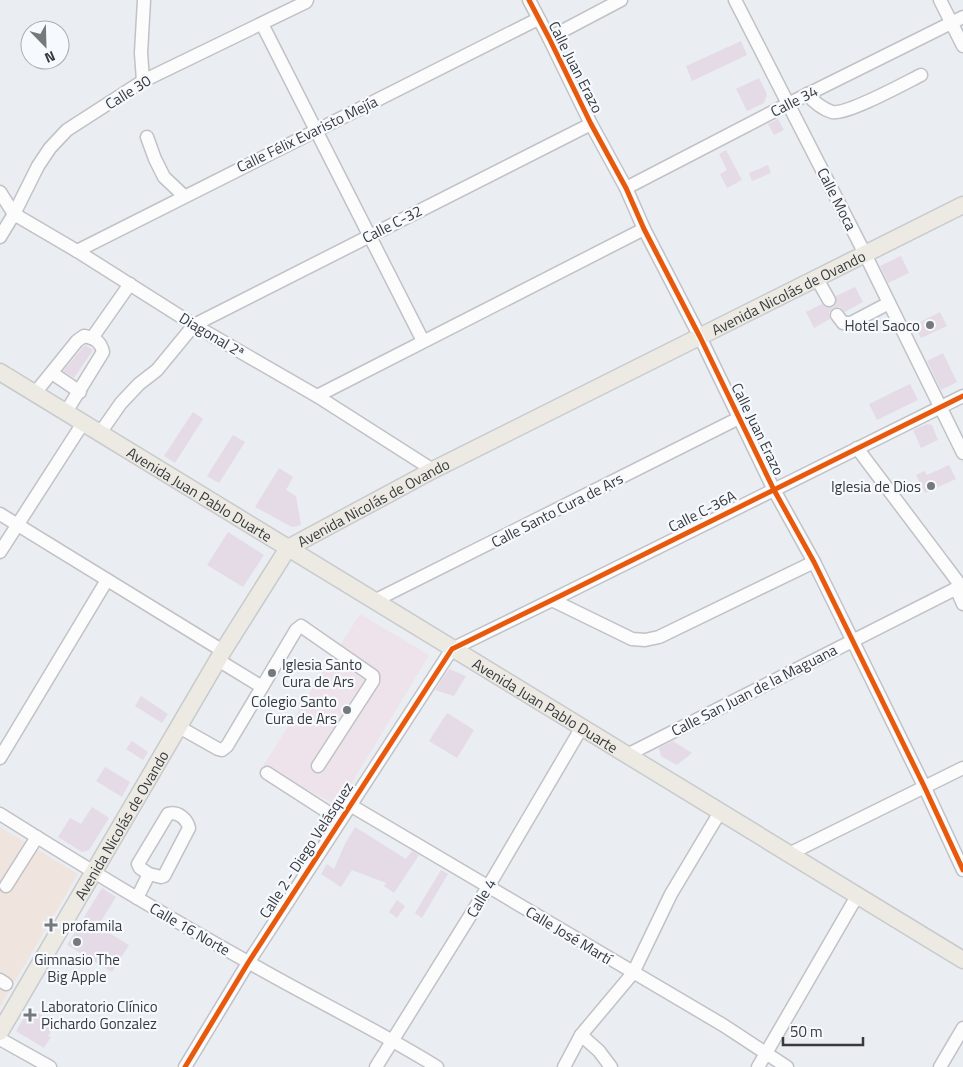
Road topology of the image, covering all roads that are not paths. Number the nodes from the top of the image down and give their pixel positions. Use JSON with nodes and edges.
{"nodes":[{"id":1,"x":144,"y":0,"type":"edge"},
{"id":2,"x":529,"y":0,"type":"edge"},
{"id":3,"x":621,"y":0,"type":"edge"},
{"id":4,"x":735,"y":0,"type":"edge"},
{"id":5,"x":940,"y":0,"type":"edge"},
{"id":6,"x":307,"y":1,"type":"edge"},
{"id":7,"x":963,"y":16,"type":"edge"},
{"id":8,"x":538,"y":19,"type":"junction"},
{"id":9,"x":951,"y":22,"type":"junction"},
{"id":10,"x":262,"y":24,"type":"junction"},
{"id":11,"x":549,"y":38,"type":"junction"},
{"id":12,"x":963,"y":46,"type":"edge"},
{"id":13,"x":921,"y":75,"type":"dead end"},
{"id":14,"x":143,"y":81,"type":"junction"},
{"id":15,"x":807,"y":94,"type":"junction"},
{"id":16,"x":788,"y":104,"type":"junction"},
{"id":17,"x":591,"y":124,"type":"junction"},
{"id":18,"x":316,"y":130,"type":"junction"},
{"id":19,"x":147,"y":137,"type":"dead end"},
{"id":20,"x":626,"y":188,"type":"junction"},
{"id":21,"x":0,"y":192,"type":"edge"},
{"id":22,"x":184,"y":196,"type":"junction"},
{"id":23,"x":963,"y":205,"type":"edge"},
{"id":24,"x":14,"y":214,"type":"junction"},
{"id":25,"x":644,"y":229,"type":"junction"},
{"id":26,"x":369,"y":236,"type":"junction"},
{"id":27,"x":0,"y":237,"type":"edge"},
{"id":28,"x":77,"y":251,"type":"junction"},
{"id":29,"x":865,"y":254,"type":"junction"},
{"id":30,"x":817,"y":278,"type":"junction"},
{"id":31,"x":130,"y":284,"type":"junction"},
{"id":32,"x":829,"y":300,"type":"dead end"},
{"id":33,"x":889,"y":303,"type":"junction"},
{"id":34,"x":837,"y":316,"type":"dead end"},
{"id":35,"x":194,"y":325,"type":"junction"},
{"id":36,"x":700,"y":337,"type":"junction"},
{"id":37,"x":92,"y":338,"type":"junction"},
{"id":38,"x":423,"y":341,"type":"junction"},
{"id":39,"x":0,"y":372,"type":"edge"},
{"id":40,"x":52,"y":373,"type":"junction"},
{"id":41,"x":80,"y":392,"type":"junction"},
{"id":42,"x":35,"y":393,"type":"junction"},
{"id":43,"x":317,"y":396,"type":"junction"},
{"id":44,"x":963,"y":396,"type":"edge"},
{"id":45,"x":940,"y":408,"type":"junction"},
{"id":46,"x":66,"y":412,"type":"junction"},
{"id":47,"x":739,"y":418,"type":"junction"},
{"id":48,"x":83,"y":423,"type":"junction"},
{"id":49,"x":100,"y":433,"type":"junction"},
{"id":50,"x":857,"y":448,"type":"junction"},
{"id":51,"x":963,"y":453,"type":"edge"},
{"id":52,"x":433,"y":470,"type":"junction"},
{"id":53,"x":774,"y":490,"type":"junction"},
{"id":54,"x":0,"y":514,"type":"edge"},
{"id":55,"x":17,"y":525,"type":"junction"},
{"id":56,"x":288,"y":548,"type":"junction"},
{"id":57,"x":0,"y":552,"type":"edge"},
{"id":58,"x":814,"y":562,"type":"junction"},
{"id":59,"x":107,"y":580,"type":"junction"},
{"id":60,"x":960,"y":586,"type":"edge"},
{"id":61,"x":552,"y":600,"type":"junction"},
{"id":62,"x":374,"y":601,"type":"junction"},
{"id":63,"x":963,"y":604,"type":"edge"},
{"id":64,"x":852,"y":640,"type":"junction"},
{"id":65,"x":452,"y":648,"type":"junction"},
{"id":66,"x":220,"y":655,"type":"junction"},
{"id":67,"x":262,"y":687,"type":"junction"},
{"id":68,"x":179,"y":727,"type":"junction"},
{"id":69,"x":582,"y":727,"type":"junction"},
{"id":70,"x":627,"y":755,"type":"junction"},
{"id":71,"x":0,"y":758,"type":"edge"},
{"id":72,"x":318,"y":766,"type":"dead end"},
{"id":73,"x":963,"y":768,"type":"edge"},
{"id":74,"x":267,"y":773,"type":"dead end"},
{"id":75,"x":924,"y":786,"type":"junction"},
{"id":76,"x":350,"y":805,"type":"junction"},
{"id":77,"x":720,"y":812,"type":"junction"},
{"id":78,"x":0,"y":814,"type":"edge"},
{"id":79,"x":340,"y":820,"type":"junction"},
{"id":80,"x":37,"y":837,"type":"junction"},
{"id":81,"x":789,"y":854,"type":"junction"},
{"id":82,"x":963,"y":870,"type":"edge"},
{"id":83,"x":94,"y":873,"type":"junction"},
{"id":84,"x":149,"y":874,"type":"junction"},
{"id":85,"x":6,"y":886,"type":"dead end"},
{"id":86,"x":488,"y":887,"type":"junction"},
{"id":87,"x":856,"y":896,"type":"junction"},
{"id":88,"x":137,"y":898,"type":"junction"},
{"id":89,"x":961,"y":957,"type":"edge"},
{"id":90,"x":248,"y":963,"type":"junction"},
{"id":91,"x":633,"y":973,"type":"junction"},
{"id":92,"x":963,"y":1028,"type":"edge"},
{"id":93,"x":0,"y":1032,"type":"edge"},
{"id":94,"x":581,"y":1035,"type":"junction"},
{"id":95,"x":0,"y":1039,"type":"edge"},
{"id":96,"x":393,"y":1041,"type":"junction"},
{"id":97,"x":766,"y":1054,"type":"junction"},
{"id":98,"x":50,"y":1067,"type":"edge"},
{"id":99,"x":185,"y":1067,"type":"edge"},
{"id":100,"x":376,"y":1067,"type":"edge"},
{"id":101,"x":437,"y":1067,"type":"edge"},
{"id":102,"x":564,"y":1067,"type":"edge"},
{"id":103,"x":611,"y":1067,"type":"edge"},
{"id":104,"x":758,"y":1067,"type":"edge"},
{"id":105,"x":787,"y":1067,"type":"edge"},
{"id":106,"x":940,"y":1067,"type":"edge"}],
"edges":[{"from":1,"to":14,"type":"street"},
{"from":2,"to":8,"type":"street","name":"Calle Juan Erazo"},
{"from":3,"to":11,"type":"street"},
{"from":4,"to":16,"type":"street","name":"Calle Moca"},
{"from":5,"to":9,"type":"street"},
{"from":6,"to":10,"type":"street","name":"Calle 30"},
{"from":7,"to":9,"type":"street","name":"Calle 34"},
{"from":8,"to":11,"type":"street","name":"Calle Juan Erazo"},
{"from":8,"to":18,"type":"street","name":"Calle Félix Evaristo Mejía"},
{"from":9,"to":12,"type":"street"},
{"from":9,"to":15,"type":"street","name":"Calle 34"},
{"from":10,"to":14,"type":"street","name":"Calle 30"},
{"from":10,"to":18,"type":"street"},
{"from":11,"to":17,"type":"street","name":"Calle Juan Erazo"},
{"from":13,"to":15,"type":"street"},
{"from":14,"to":24,"type":"street","name":"Calle 30"},
{"from":15,"to":16,"type":"street","name":"Calle 34"},
{"from":16,"to":20,"type":"street","name":"Calle 34"},
{"from":16,"to":29,"type":"street","name":"Calle Moca"},
{"from":17,"to":20,"type":"street","name":"Calle Juan Erazo"},
{"from":17,"to":26,"type":"street","name":"Calle C-32"},
{"from":18,"to":22,"type":"street","name":"Calle Félix Evaristo Mejía"},
{"from":18,"to":26,"type":"street"},
{"from":19,"to":22,"type":"street"},
{"from":20,"to":25,"type":"street","name":"Calle Juan Erazo"},
{"from":21,"to":24,"type":"street","name":"Diagonal 2ª"},
{"from":22,"to":28,"type":"street","name":"Calle Félix Evaristo Mejía"},
{"from":23,"to":29,"type":"main road","name":"Avenida Nicolás de Ovando"},
{"from":24,"to":27,"type":"street","name":"Calle 30"},
{"from":24,"to":28,"type":"street","name":"Diagonal 2ª"},
{"from":25,"to":36,"type":"street","name":"Calle Juan Erazo"},
{"from":25,"to":38,"type":"street"},
{"from":26,"to":35,"type":"street","name":"Calle C-32"},
{"from":26,"to":38,"type":"street"},
{"from":28,"to":31,"type":"street","name":"Diagonal 2ª"},
{"from":29,"to":30,"type":"main road","name":"Avenida Nicolás de Ovando"},
{"from":29,"to":33,"type":"street","name":"Calle Moca"},
{"from":30,"to":32,"type":"street"},
{"from":30,"to":36,"type":"main road","name":"Avenida Nicolás de Ovando"},
{"from":31,"to":35,"type":"street","name":"Diagonal 2ª"},
{"from":31,"to":37,"type":"street"},
{"from":33,"to":34,"type":"street"},
{"from":33,"to":45,"type":"street","name":"Calle Moca"},
{"from":35,"to":43,"type":"street","name":"Diagonal 2ª"},
{"from":35,"to":49,"type":"street"},
{"from":36,"to":47,"type":"street","name":"Calle Juan Erazo"},
{"from":36,"to":52,"type":"main road","name":"Avenida Nicolás de Ovando"},
{"from":37,"to":40,"type":"street"},
{"from":37,"to":41,"type":"street"},
{"from":38,"to":43,"type":"street"},
{"from":39,"to":42,"type":"main road","name":"Avenida Juan Pablo Duarte"},
{"from":40,"to":41,"type":"street"},
{"from":40,"to":42,"type":"street"},
{"from":41,"to":46,"type":"street"},
{"from":42,"to":46,"type":"main road","name":"Avenida Juan Pablo Duarte"},
{"from":43,"to":52,"type":"street","name":"Diagonal 2ª"},
{"from":44,"to":45,"type":"street","name":"Calle C-36A"},
{"from":45,"to":50,"type":"street","name":"Calle C-36A"},
{"from":45,"to":51,"type":"street","name":"Calle Moca"},
{"from":46,"to":48,"type":"main road","name":"Avenida Juan Pablo Duarte"},
{"from":47,"to":53,"type":"street","name":"Calle Juan Erazo"},
{"from":47,"to":62,"type":"street","name":"Calle Santo Cura de Ars"},
{"from":48,"to":49,"type":"main road","name":"Avenida Juan Pablo Duarte"},
{"from":48,"to":55,"type":"street"},
{"from":49,"to":56,"type":"main road","name":"Avenida Juan Pablo Duarte"},
{"from":50,"to":53,"type":"street","name":"Calle C-36A"},
{"from":50,"to":60,"type":"street"},
{"from":52,"to":56,"type":"main road","name":"Avenida Nicolás de Ovando"},
{"from":53,"to":58,"type":"street","name":"Calle Juan Erazo"},
{"from":53,"to":61,"type":"street","name":"Calle C-36A"},
{"from":54,"to":55,"type":"street"},
{"from":55,"to":57,"type":"street"},
{"from":55,"to":59,"type":"street"},
{"from":56,"to":62,"type":"main road","name":"Avenida Juan Pablo Duarte"},
{"from":56,"to":66,"type":"main road","name":"Avenida Nicolás de Ovando"},
{"from":58,"to":61,"type":"street"},
{"from":58,"to":64,"type":"street","name":"Calle Juan Erazo"},
{"from":59,"to":66,"type":"street"},
{"from":59,"to":71,"type":"street"},
{"from":60,"to":63,"type":"street"},
{"from":60,"to":64,"type":"street","name":"Calle San Juan de la Maguana"},
{"from":61,"to":65,"type":"street","name":"Calle C-36A"},
{"from":62,"to":65,"type":"main road","name":"Avenida Juan Pablo Duarte"},
{"from":64,"to":70,"type":"street","name":"Calle San Juan de la Maguana"},
{"from":64,"to":75,"type":"street","name":"Calle Juan Erazo"},
{"from":65,"to":69,"type":"main road","name":"Avenida Juan Pablo Duarte"},
{"from":65,"to":76,"type":"street","name":"Calle 2 - Diego Velásquez"},
{"from":66,"to":67,"type":"street"},
{"from":66,"to":68,"type":"main road","name":"Avenida Nicolás de Ovando"},
{"from":67,"to":68,"type":"street"},
{"from":67,"to":72,"type":"street"},
{"from":68,"to":83,"type":"main road","name":"Avenida Nicolás de Ovando"},
{"from":69,"to":70,"type":"main road","name":"Avenida Juan Pablo Duarte"},
{"from":69,"to":86,"type":"street","name":"Calle 4"},
{"from":70,"to":77,"type":"main road","name":"Avenida Juan Pablo Duarte"},
{"from":73,"to":75,"type":"street"},
{"from":74,"to":79,"type":"street"},
{"from":75,"to":81,"type":"street"},
{"from":75,"to":82,"type":"street","name":"Calle Juan Erazo"},
{"from":76,"to":79,"type":"street","name":"Calle 2 - Diego Velásquez"},
{"from":76,"to":86,"type":"street","name":"Calle José Martí"},
{"from":77,"to":81,"type":"main road","name":"Avenida Juan Pablo Duarte"},
{"from":77,"to":91,"type":"street"},
{"from":78,"to":80,"type":"street","name":"Calle 16 Norte"},
{"from":79,"to":90,"type":"street","name":"Calle 2 - Diego Velásquez"},
{"from":80,"to":83,"type":"street","name":"Calle 16 Norte"},
{"from":80,"to":85,"type":"street"},
{"from":81,"to":87,"type":"main road","name":"Avenida Juan Pablo Duarte"},
{"from":83,"to":88,"type":"street","name":"Calle 16 Norte"},
{"from":83,"to":93,"type":"main road","name":"Avenida Nicolás de Ovando"},
{"from":84,"to":84,"type":"street"},
{"from":84,"to":88,"type":"street"},
{"from":86,"to":91,"type":"street","name":"Calle José Martí"},
{"from":86,"to":96,"type":"street","name":"Calle 4"},
{"from":87,"to":89,"type":"main road","name":"Avenida Juan Pablo Duarte"},
{"from":87,"to":97,"type":"street"},
{"from":88,"to":90,"type":"street","name":"Calle 16 Norte"},
{"from":90,"to":96,"type":"street","name":"Calle 16 Norte"},
{"from":90,"to":99,"type":"street","name":"Calle 2 - Diego Velásquez"},
{"from":91,"to":94,"type":"street"},
{"from":91,"to":97,"type":"street","name":"Calle José Martí"},
{"from":92,"to":106,"type":"street"},
{"from":94,"to":102,"type":"street"},
{"from":94,"to":103,"type":"street"},
{"from":95,"to":98,"type":"street"},
{"from":96,"to":100,"type":"street","name":"Calle 4"},
{"from":96,"to":101,"type":"street","name":"Calle 16 Norte"},
{"from":97,"to":104,"type":"street"},
{"from":97,"to":105,"type":"street","name":"Calle José Martí"}]}
